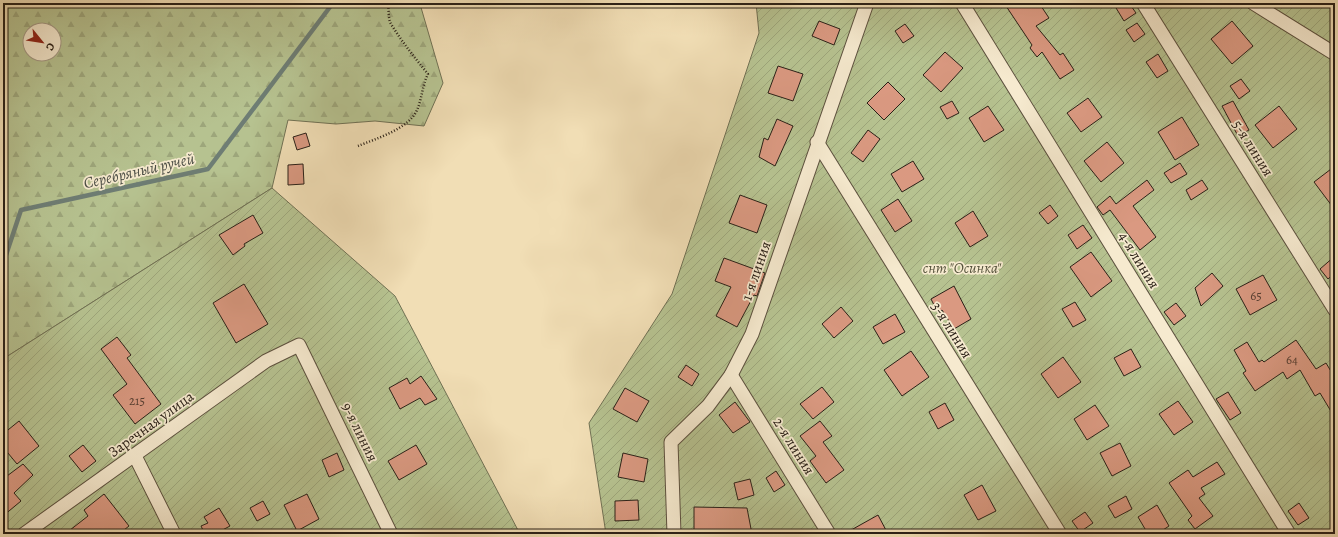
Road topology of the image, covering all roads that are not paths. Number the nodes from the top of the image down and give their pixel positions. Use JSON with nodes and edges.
{"nodes":[{"id":1,"x":867,"y":3,"type":"edge"},
{"id":2,"x":962,"y":3,"type":"edge"},
{"id":3,"x":1143,"y":3,"type":"edge"},
{"id":4,"x":1254,"y":3,"type":"edge"},
{"id":5,"x":1335,"y":54,"type":"edge"},
{"id":6,"x":817,"y":142,"type":"junction"},
{"id":7,"x":1335,"y":310,"type":"edge"},
{"id":8,"x":299,"y":345,"type":"joint"},
{"id":9,"x":731,"y":375,"type":"junction"},
{"id":10,"x":135,"y":456,"type":"junction"},
{"id":11,"x":24,"y":534,"type":"edge"},
{"id":12,"x":174,"y":534,"type":"edge"},
{"id":13,"x":391,"y":534,"type":"edge"},
{"id":14,"x":674,"y":534,"type":"edge"},
{"id":15,"x":829,"y":534,"type":"edge"},
{"id":16,"x":1060,"y":534,"type":"edge"},
{"id":17,"x":1290,"y":534,"type":"edge"}],
"edges":[{"from":1,"to":6,"type":"street","name":"1-я линия"},
{"from":2,"to":17,"type":"street","name":"4-я линия"},
{"from":3,"to":7,"type":"street","name":"5-я линия"},
{"from":4,"to":5,"type":"street"},
{"from":6,"to":9,"type":"street","name":"1-я линия"},
{"from":6,"to":16,"type":"street","name":"3-я линия"},
{"from":8,"to":10,"type":"street","name":"Заречная улица"},
{"from":8,"to":13,"type":"street","name":"9-я линия"},
{"from":9,"to":14,"type":"street","name":"1-я линия"},
{"from":9,"to":15,"type":"street","name":"2-я линия"},
{"from":10,"to":11,"type":"street","name":"Заречная улица"},
{"from":10,"to":12,"type":"street"}]}
